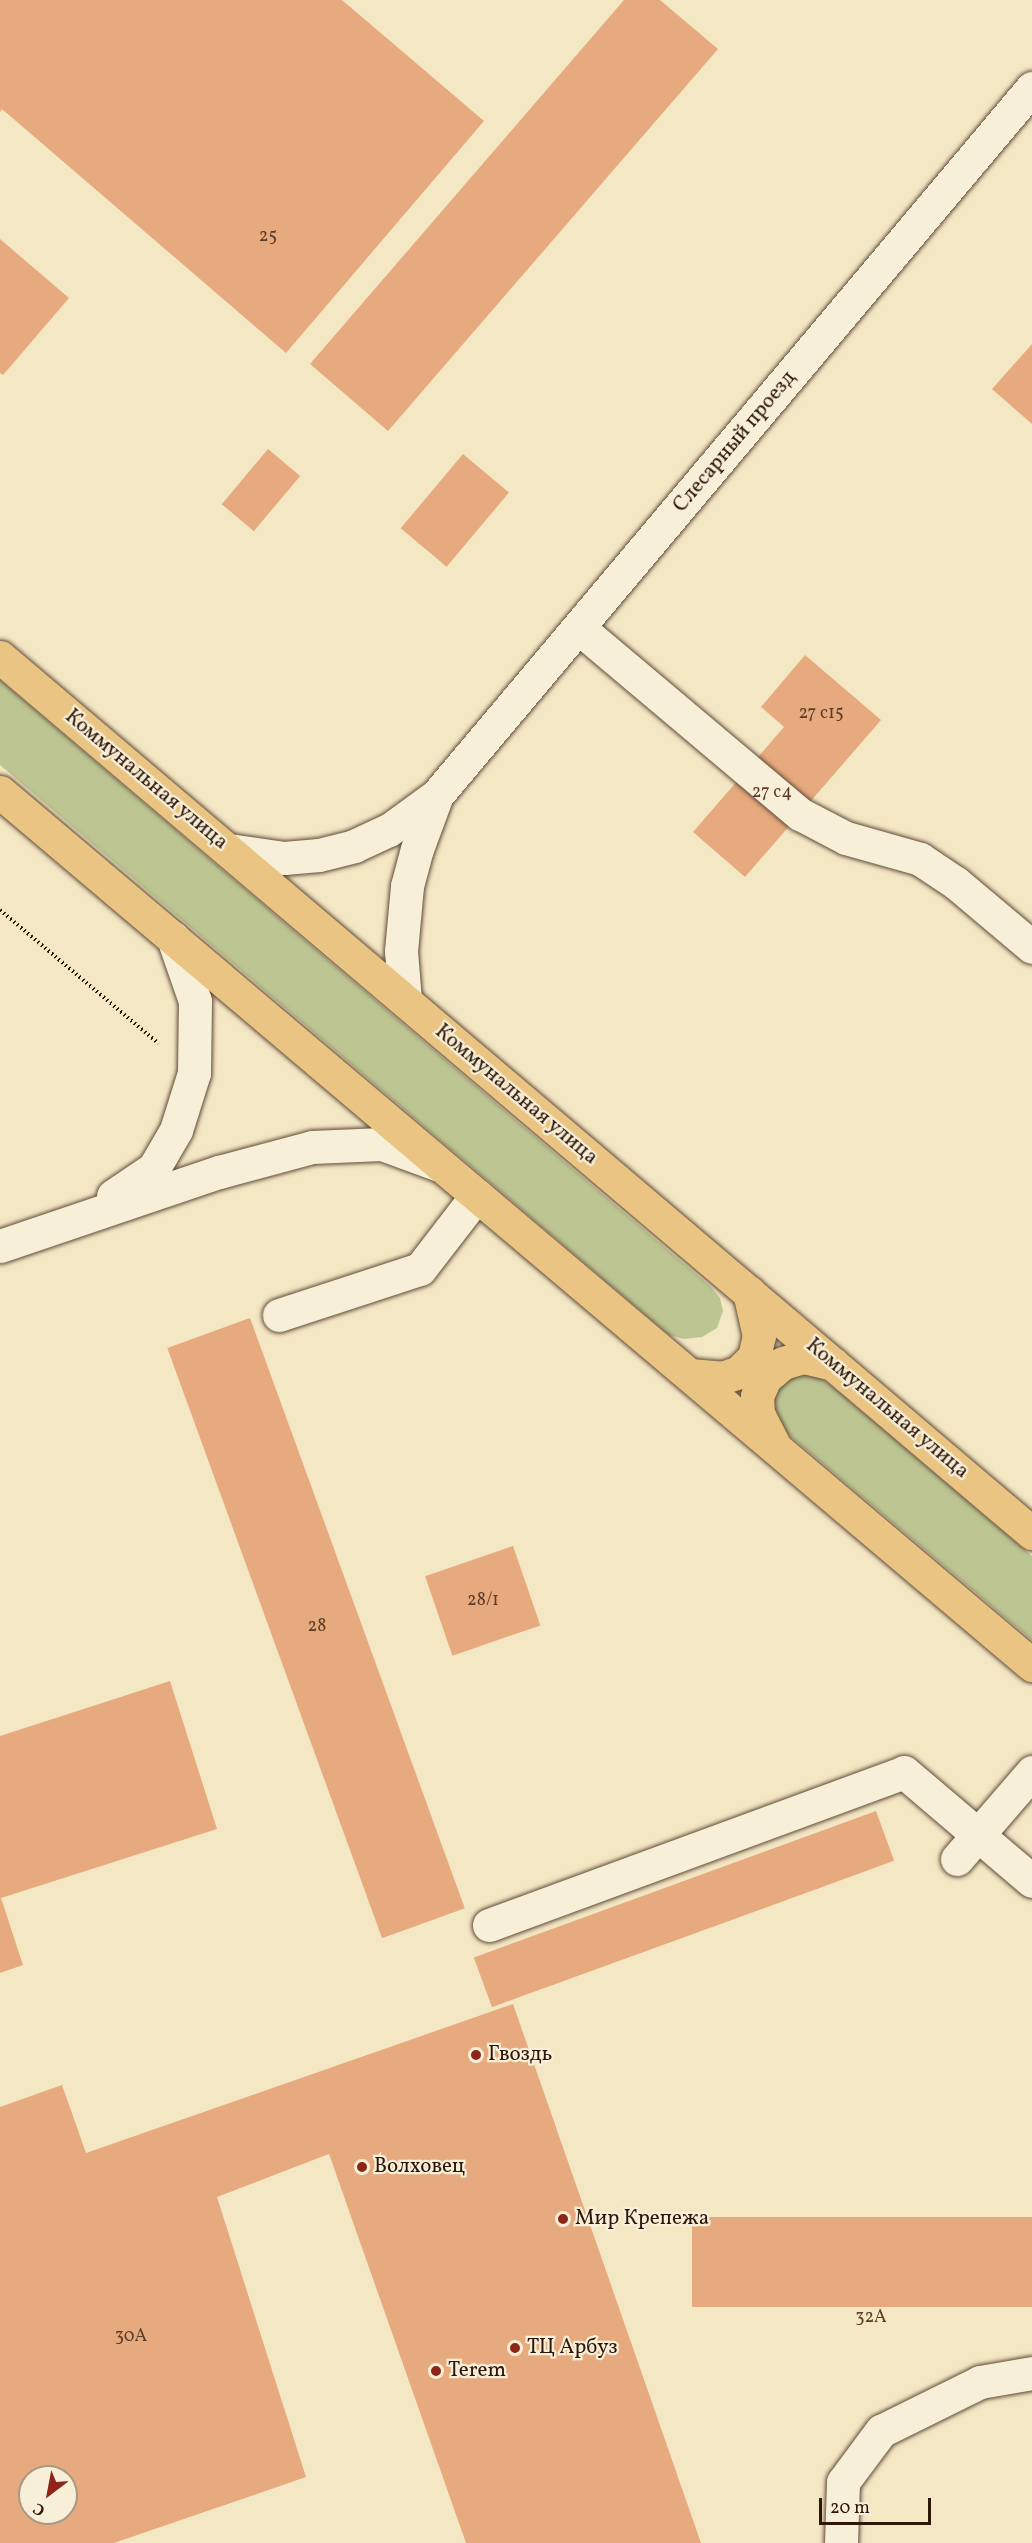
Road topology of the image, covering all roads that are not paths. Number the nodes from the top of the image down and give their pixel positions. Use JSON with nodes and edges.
{"nodes":[{"id":1,"x":1027,"y":102,"type":"edge"},
{"id":2,"x":579,"y":628,"type":"junction"},
{"id":3,"x":0,"y":657,"type":"edge"},
{"id":4,"x":0,"y":792,"type":"edge"},
{"id":5,"x":437,"y":795,"type":"junction"},
{"id":6,"x":229,"y":850,"type":"junction"},
{"id":7,"x":173,"y":938,"type":"junction"},
{"id":8,"x":1032,"y":947,"type":"edge"},
{"id":9,"x":405,"y":1000,"type":"junction"},
{"id":10,"x":444,"y":1167,"type":"junction"},
{"id":11,"x":477,"y":1195,"type":"junction"},
{"id":12,"x":82,"y":1218,"type":"junction"},
{"id":13,"x":0,"y":1246,"type":"edge"},
{"id":14,"x":749,"y":1292,"type":"junction"},
{"id":15,"x":279,"y":1315,"type":"dead end"},
{"id":16,"x":833,"y":1364,"type":"junction"},
{"id":17,"x":690,"y":1375,"type":"junction"},
{"id":18,"x":775,"y":1447,"type":"junction"},
{"id":19,"x":1032,"y":1533,"type":"edge"},
{"id":20,"x":1032,"y":1665,"type":"edge"},
{"id":21,"x":1032,"y":1772,"type":"edge"},
{"id":22,"x":978,"y":1835,"type":"junction"},
{"id":23,"x":957,"y":1859,"type":"dead end"},
{"id":24,"x":1032,"y":1881,"type":"edge"},
{"id":25,"x":489,"y":1925,"type":"dead end"},
{"id":26,"x":1032,"y":2373,"type":"edge"},
{"id":27,"x":841,"y":2543,"type":"edge"}],
"edges":[{"from":1,"to":2,"type":"street","name":"Слесарный проезд"},
{"from":2,"to":5,"type":"street","name":"Слесарный проезд"},
{"from":2,"to":8,"type":"street"},
{"from":3,"to":6,"type":"main road","name":"Коммунальная улица"},
{"from":4,"to":7,"type":"main road"},
{"from":5,"to":6,"type":"street","name":"Слесарный проезд"},
{"from":5,"to":9,"type":"street","name":"Слесарный проезд"},
{"from":6,"to":9,"type":"main road","name":"Коммунальная улица"},
{"from":7,"to":10,"type":"main road"},
{"from":7,"to":12,"type":"street"},
{"from":9,"to":14,"type":"main road","name":"Коммунальная улица"},
{"from":10,"to":11,"type":"main road"},
{"from":10,"to":12,"type":"street"},
{"from":11,"to":15,"type":"street"},
{"from":11,"to":17,"type":"main road"},
{"from":12,"to":13,"type":"street"},
{"from":14,"to":16,"type":"main road","name":"Коммунальная улица"},
{"from":14,"to":17,"type":"main road"},
{"from":16,"to":18,"type":"main road"},
{"from":16,"to":19,"type":"main road","name":"Коммунальная улица"},
{"from":17,"to":18,"type":"main road"},
{"from":18,"to":20,"type":"main road"},
{"from":21,"to":22,"type":"street"},
{"from":22,"to":23,"type":"street"},
{"from":22,"to":24,"type":"street"},
{"from":22,"to":25,"type":"street"},
{"from":26,"to":27,"type":"street"}]}
